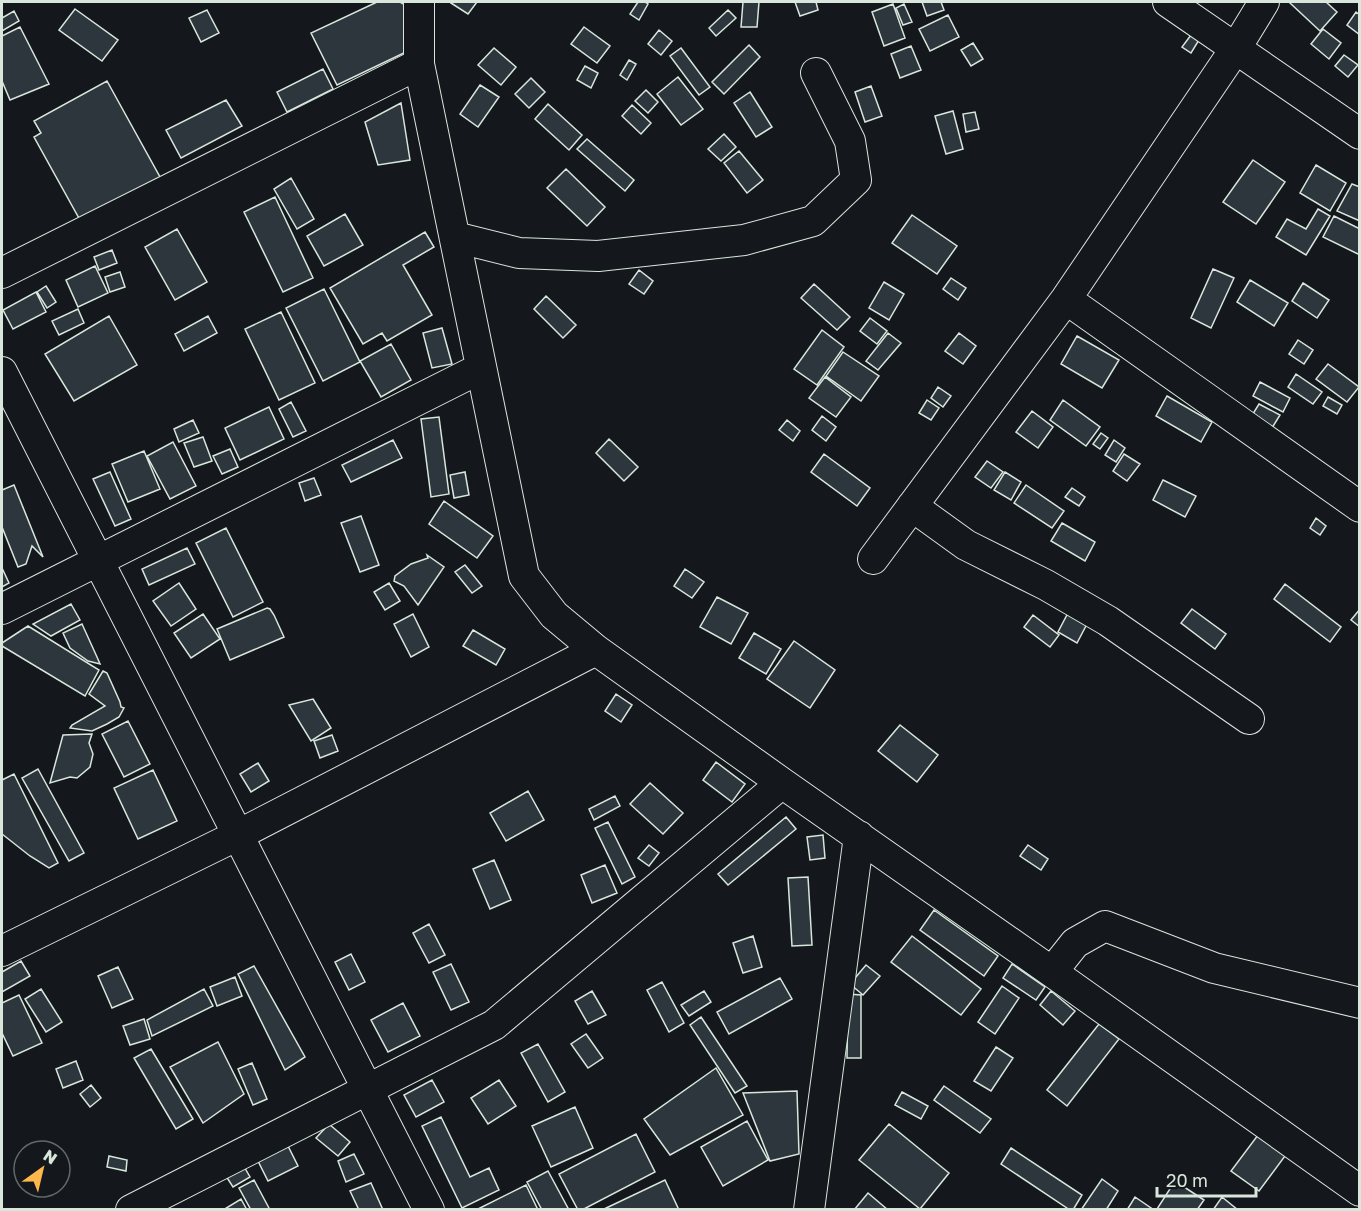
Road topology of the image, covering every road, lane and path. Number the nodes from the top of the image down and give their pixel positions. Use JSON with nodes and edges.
{"nodes":[{"id":1,"x":419,"y":2,"type":"edge"},
{"id":2,"x":1168,"y":2,"type":"edge"},
{"id":3,"x":1264,"y":2,"type":"edge"},
{"id":4,"x":1236,"y":48,"type":"junction"},
{"id":5,"x":419,"y":64,"type":"junction"},
{"id":6,"x":816,"y":73,"type":"dead end"},
{"id":7,"x":1359,"y":134,"type":"edge"},
{"id":8,"x":454,"y":237,"type":"junction"},
{"id":9,"x":2,"y":273,"type":"edge"},
{"id":10,"x":1066,"y":299,"type":"junction"},
{"id":11,"x":481,"y":368,"type":"junction"},
{"id":12,"x":2,"y":372,"type":"edge"},
{"id":13,"x":912,"y":506,"type":"junction"},
{"id":14,"x":1359,"y":507,"type":"edge"},
{"id":15,"x":873,"y":559,"type":"dead end"},
{"id":16,"x":98,"y":560,"type":"junction"},
{"id":17,"x":2,"y":609,"type":"edge"},
{"id":18,"x":596,"y":650,"type":"junction"},
{"id":19,"x":1249,"y":719,"type":"dead end"},
{"id":20,"x":782,"y":783,"type":"junction"},
{"id":21,"x":238,"y":835,"type":"junction"},
{"id":22,"x":859,"y":836,"type":"junction"},
{"id":23,"x":2,"y":951,"type":"edge"},
{"id":24,"x":1052,"y":972,"type":"junction"},
{"id":25,"x":1359,"y":1003,"type":"edge"},
{"id":26,"x":368,"y":1089,"type":"junction"},
{"id":27,"x":1359,"y":1191,"type":"edge"},
{"id":28,"x":131,"y":1209,"type":"edge"},
{"id":29,"x":429,"y":1209,"type":"edge"},
{"id":30,"x":809,"y":1209,"type":"edge"}],
"edges":[{"from":1,"to":5,"type":"street"},
{"from":2,"to":4,"type":"street"},
{"from":3,"to":4,"type":"street"},
{"from":4,"to":7,"type":"street"},
{"from":4,"to":10,"type":"street"},
{"from":5,"to":8,"type":"street"},
{"from":5,"to":9,"type":"street"},
{"from":6,"to":8,"type":"street"},
{"from":8,"to":11,"type":"street"},
{"from":10,"to":13,"type":"street"},
{"from":10,"to":14,"type":"street"},
{"from":11,"to":16,"type":"street"},
{"from":11,"to":18,"type":"street"},
{"from":12,"to":16,"type":"street"},
{"from":13,"to":15,"type":"street"},
{"from":13,"to":19,"type":"street"},
{"from":16,"to":17,"type":"street"},
{"from":16,"to":21,"type":"street"},
{"from":18,"to":20,"type":"street"},
{"from":18,"to":21,"type":"street"},
{"from":20,"to":22,"type":"street"},
{"from":20,"to":26,"type":"street"},
{"from":21,"to":23,"type":"street"},
{"from":21,"to":26,"type":"street"},
{"from":22,"to":24,"type":"street"},
{"from":22,"to":30,"type":"street"},
{"from":24,"to":25,"type":"street"},
{"from":24,"to":27,"type":"street"},
{"from":26,"to":28,"type":"street"},
{"from":26,"to":29,"type":"street"}]}
